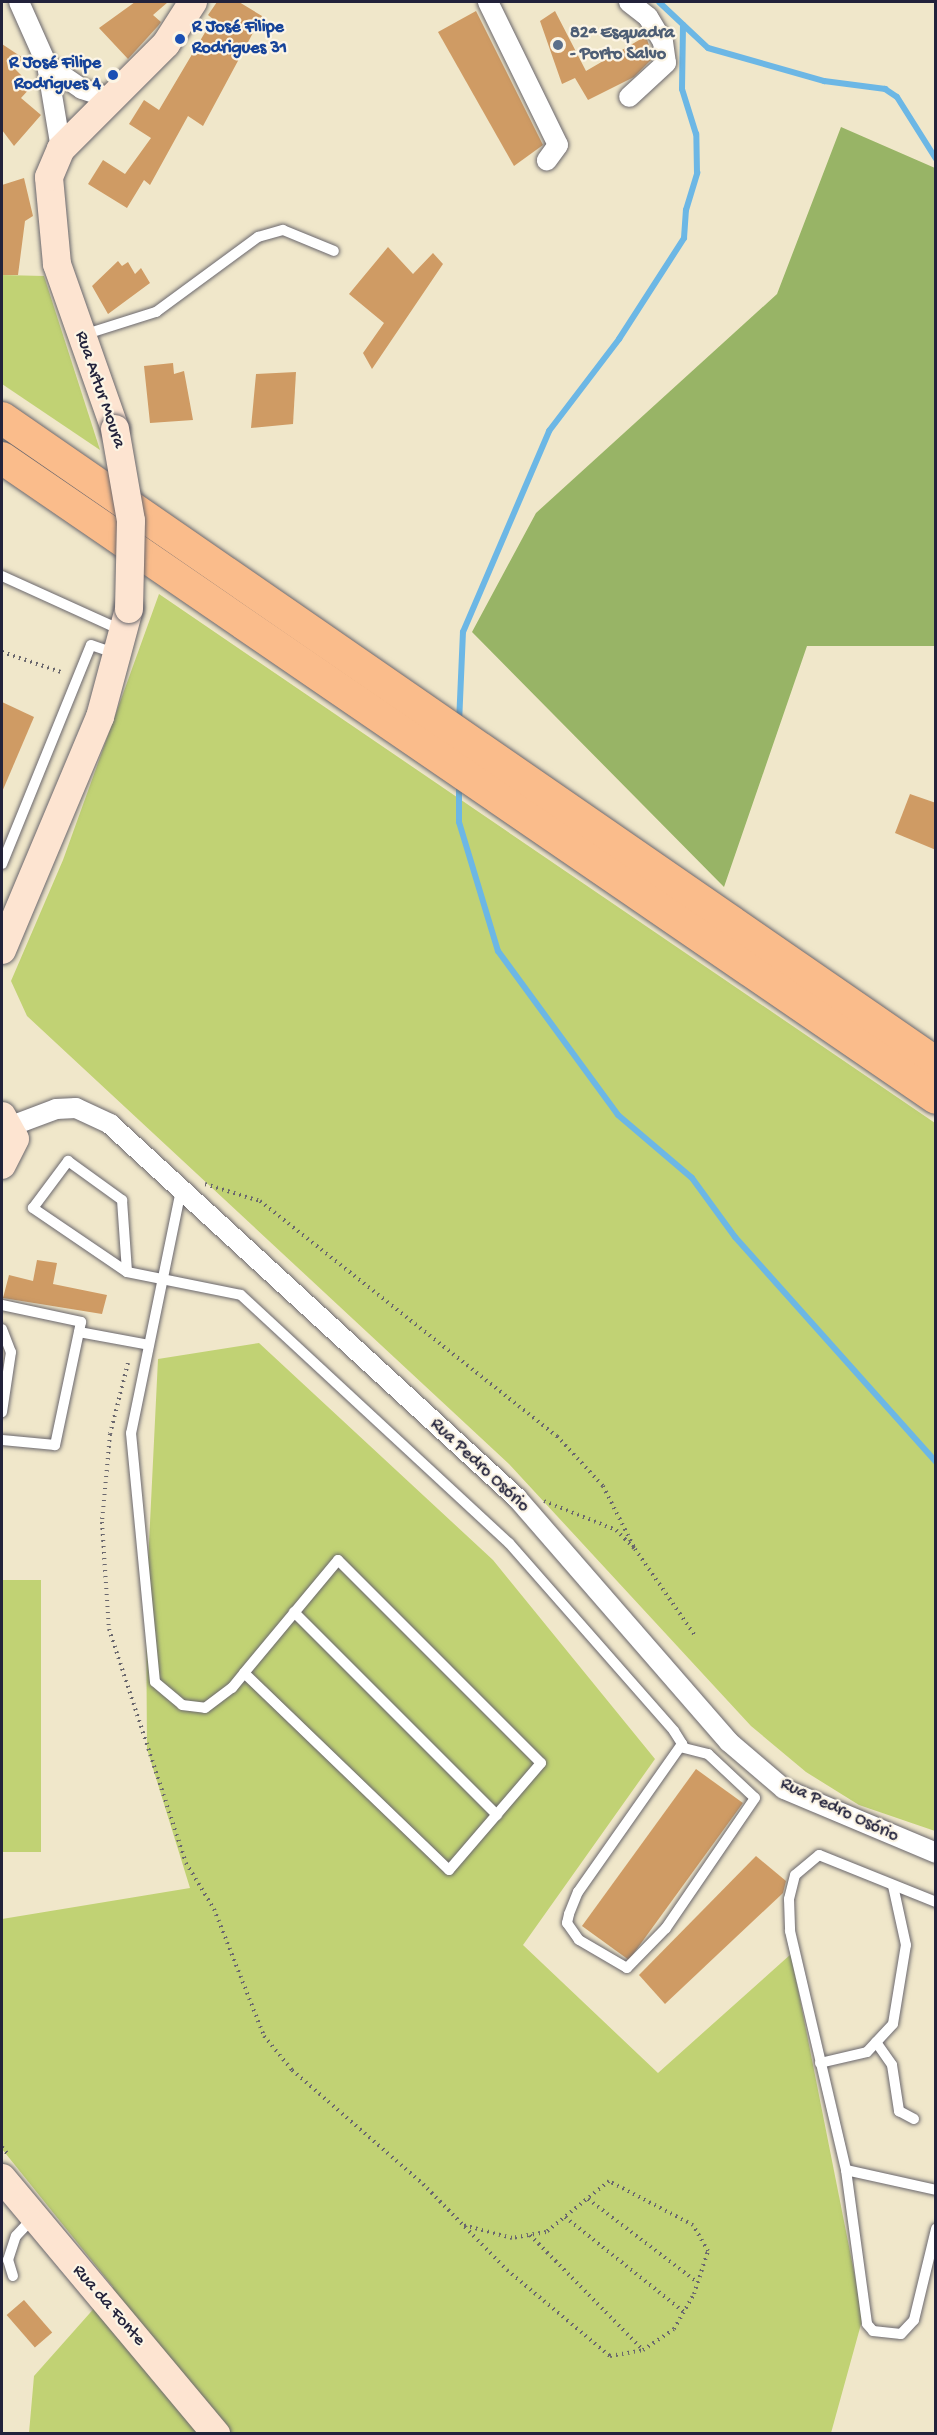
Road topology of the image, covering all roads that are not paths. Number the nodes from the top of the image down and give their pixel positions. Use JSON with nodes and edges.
{"nodes":[{"id":1,"x":19,"y":2,"type":"edge"},
{"id":2,"x":193,"y":2,"type":"edge"},
{"id":3,"x":488,"y":2,"type":"edge"},
{"id":4,"x":629,"y":2,"type":"edge"},
{"id":5,"x":47,"y":65,"type":"junction"},
{"id":6,"x":629,"y":97,"type":"dead end"},
{"id":7,"x":111,"y":98,"type":"junction"},
{"id":8,"x":61,"y":149,"type":"junction"},
{"id":9,"x":547,"y":160,"type":"dead end"},
{"id":10,"x":334,"y":251,"type":"dead end"},
{"id":11,"x":80,"y":336,"type":"junction"},
{"id":12,"x":2,"y":418,"type":"edge"},
{"id":13,"x":2,"y":458,"type":"edge"},
{"id":14,"x":2,"y":576,"type":"edge"},
{"id":15,"x":125,"y":632,"type":"junction"},
{"id":16,"x":2,"y":864,"type":"edge"},
{"id":17,"x":2,"y":950,"type":"edge"},
{"id":18,"x":936,"y":1063,"type":"edge"},
{"id":19,"x":936,"y":1098,"type":"edge"},
{"id":20,"x":6,"y":1121,"type":"edge"},
{"id":21,"x":2,"y":1165,"type":"edge"},
{"id":22,"x":181,"y":1190,"type":"junction"},
{"id":23,"x":127,"y":1272,"type":"junction"},
{"id":24,"x":164,"y":1281,"type":"junction"},
{"id":25,"x":2,"y":1305,"type":"edge"},
{"id":26,"x":2,"y":1329,"type":"edge"},
{"id":27,"x":79,"y":1332,"type":"junction"},
{"id":28,"x":149,"y":1345,"type":"junction"},
{"id":29,"x":2,"y":1412,"type":"edge"},
{"id":30,"x":2,"y":1440,"type":"edge"},
{"id":31,"x":294,"y":1612,"type":"junction"},
{"id":32,"x":244,"y":1673,"type":"junction"},
{"id":33,"x":682,"y":1744,"type":"junction"},
{"id":34,"x":497,"y":1815,"type":"junction"},
{"id":35,"x":936,"y":1853,"type":"edge"},
{"id":36,"x":893,"y":1886,"type":"junction"},
{"id":37,"x":936,"y":1902,"type":"edge"},
{"id":38,"x":876,"y":2042,"type":"junction"},
{"id":39,"x":820,"y":2063,"type":"junction"},
{"id":40,"x":914,"y":2119,"type":"dead end"},
{"id":41,"x":846,"y":2170,"type":"junction"},
{"id":42,"x":2,"y":2178,"type":"edge"},
{"id":43,"x":936,"y":2190,"type":"edge"},
{"id":44,"x":33,"y":2218,"type":"junction"},
{"id":45,"x":936,"y":2229,"type":"edge"},
{"id":46,"x":13,"y":2276,"type":"dead end"},
{"id":47,"x":216,"y":2433,"type":"edge"}],
"edges":[{"from":1,"to":5,"type":"street"},
{"from":2,"to":7,"type":"main road"},
{"from":3,"to":9,"type":"street"},
{"from":4,"to":6,"type":"street"},
{"from":5,"to":7,"type":"street"},
{"from":5,"to":8,"type":"street"},
{"from":7,"to":8,"type":"main road"},
{"from":8,"to":11,"type":"main road","name":"Rua Artur Moura"},
{"from":10,"to":11,"type":"lane"},
{"from":11,"to":15,"type":"main road","name":"Rua Artur Moura","bridge":true},
{"from":12,"to":18,"type":"main road"},
{"from":13,"to":19,"type":"main road"},
{"from":14,"to":15,"type":"lane"},
{"from":15,"to":16,"type":"lane"},
{"from":15,"to":17,"type":"main road","name":"Rua Artur Moura"},
{"from":20,"to":21,"type":"main road"},
{"from":20,"to":22,"type":"street","name":"Rua Pedro Osório"},
{"from":22,"to":24,"type":"lane"},
{"from":22,"to":35,"type":"street","name":"Rua Pedro Osório"},
{"from":23,"to":23,"type":"lane"},
{"from":23,"to":24,"type":"lane"},
{"from":24,"to":28,"type":"lane"},
{"from":24,"to":33,"type":"lane"},
{"from":25,"to":27,"type":"lane"},
{"from":26,"to":29,"type":"lane"},
{"from":27,"to":28,"type":"lane"},
{"from":27,"to":30,"type":"lane"},
{"from":28,"to":32,"type":"lane"},
{"from":31,"to":32,"type":"lane"},
{"from":31,"to":34,"type":"lane"},
{"from":31,"to":34,"type":"lane"},
{"from":32,"to":34,"type":"lane"},
{"from":33,"to":33,"type":"lane"},
{"from":36,"to":37,"type":"lane"},
{"from":36,"to":38,"type":"lane"},
{"from":36,"to":39,"type":"lane"},
{"from":38,"to":39,"type":"lane"},
{"from":38,"to":40,"type":"lane"},
{"from":39,"to":41,"type":"lane"},
{"from":41,"to":43,"type":"lane"},
{"from":41,"to":45,"type":"lane"},
{"from":42,"to":44,"type":"main road","name":"Rua da Fonte"},
{"from":44,"to":46,"type":"lane"},
{"from":44,"to":47,"type":"main road","name":"Rua da Fonte"}]}
